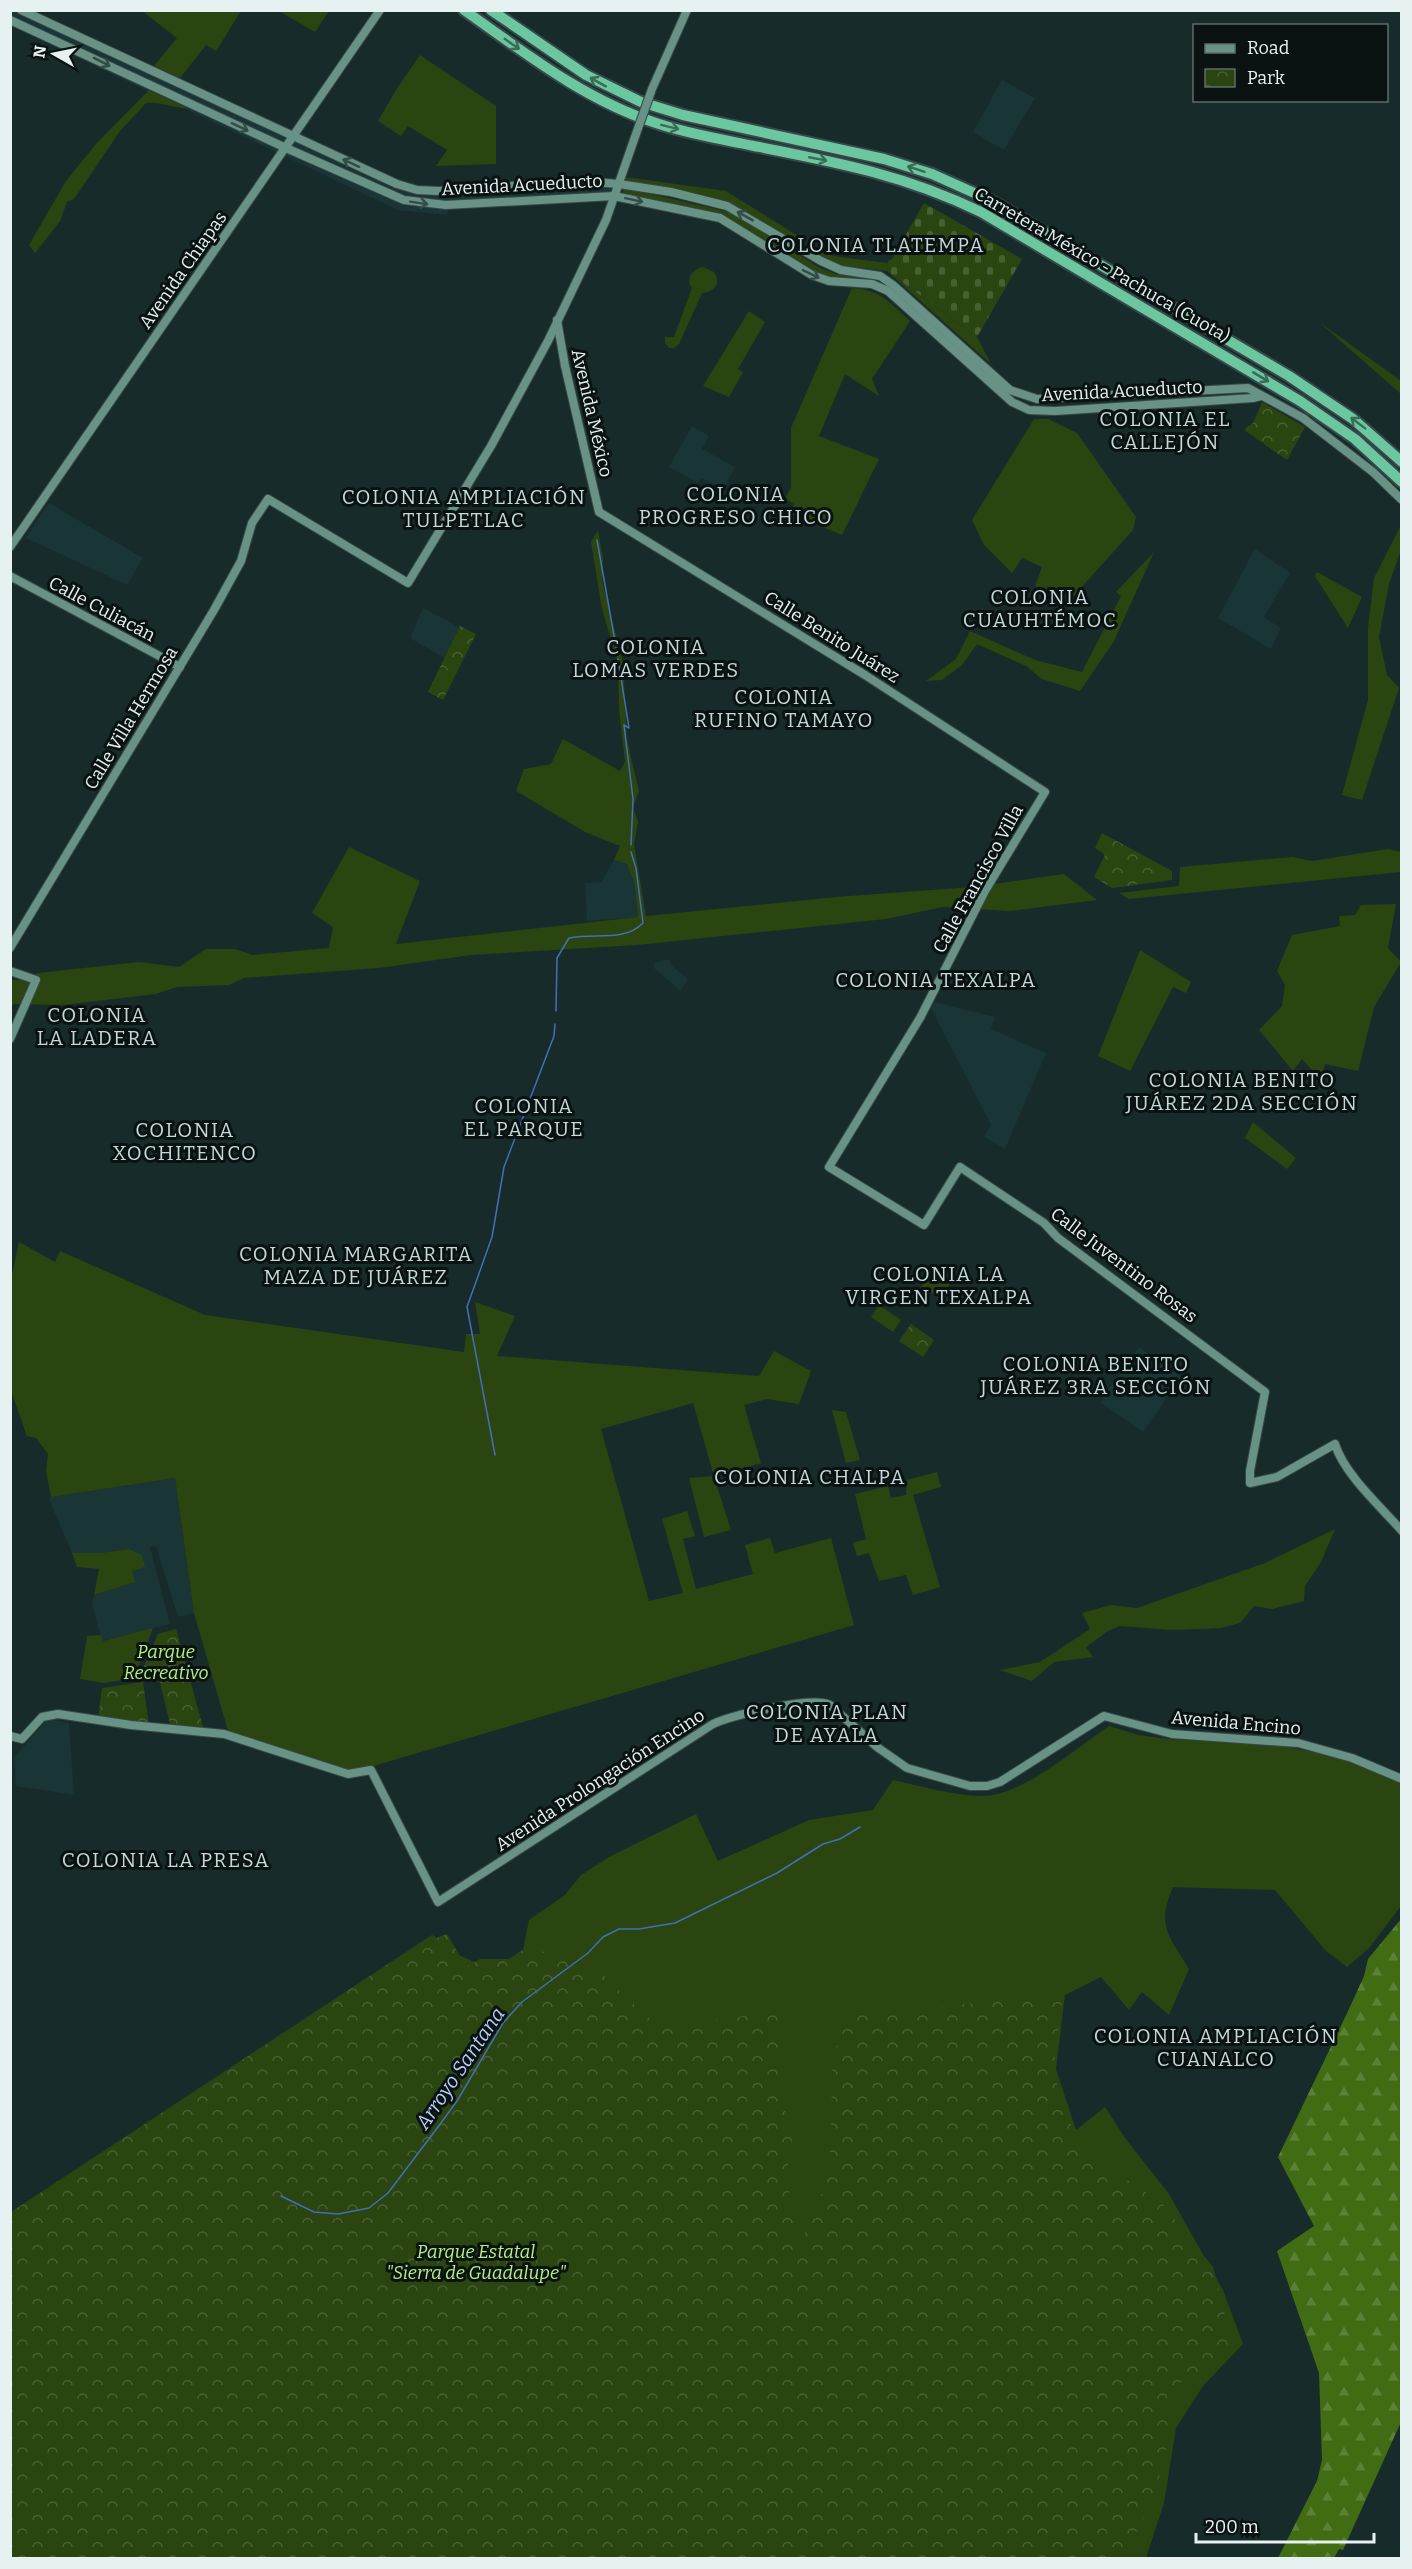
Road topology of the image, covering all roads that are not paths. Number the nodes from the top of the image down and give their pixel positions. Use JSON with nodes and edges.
{"nodes":[{"id":1,"x":21,"y":10,"type":"edge"},
{"id":2,"x":380,"y":10,"type":"edge"},
{"id":3,"x":464,"y":10,"type":"edge"},
{"id":4,"x":491,"y":10,"type":"edge"},
{"id":5,"x":687,"y":10,"type":"edge"},
{"id":6,"x":10,"y":20,"type":"edge"},
{"id":7,"x":293,"y":137,"type":"junction"},
{"id":8,"x":285,"y":148,"type":"junction"},
{"id":9,"x":619,"y":184,"type":"junction"},
{"id":10,"x":615,"y":196,"type":"junction"},
{"id":11,"x":557,"y":320,"type":"junction"},
{"id":12,"x":1261,"y":396,"type":"junction"},
{"id":13,"x":1401,"y":462,"type":"edge"},
{"id":14,"x":1401,"y":482,"type":"edge"},
{"id":15,"x":1401,"y":500,"type":"edge"},
{"id":16,"x":599,"y":512,"type":"joint"},
{"id":17,"x":10,"y":547,"type":"edge"},
{"id":18,"x":10,"y":576,"type":"edge"},
{"id":19,"x":180,"y":667,"type":"junction"},
{"id":20,"x":1045,"y":792,"type":"joint"},
{"id":21,"x":10,"y":948,"type":"edge"},
{"id":22,"x":10,"y":971,"type":"edge"},
{"id":23,"x":10,"y":1040,"type":"edge"},
{"id":24,"x":960,"y":1167,"type":"joint"},
{"id":25,"x":1401,"y":1531,"type":"edge"},
{"id":26,"x":10,"y":1736,"type":"edge"},
{"id":27,"x":907,"y":1768,"type":"joint"},
{"id":28,"x":1401,"y":1779,"type":"edge"}],
"edges":[{"from":1,"to":7,"type":"street","name":"Avenida Acueducto"},
{"from":2,"to":7,"type":"street","name":"Avenida Chiapas"},
{"from":3,"to":14,"type":"highway","name":"Carretera México - Pachuca (Cuota)","one_way":true},
{"from":13,"to":4,"type":"highway","name":"Carretera México - Pachuca (Cuota)","one_way":true},
{"from":5,"to":9,"type":"street","bridge":true},
{"from":6,"to":8,"type":"street","name":"Avenida Acueducto","one_way":true},
{"from":7,"to":8,"type":"street","name":"Avenida Chiapas"},
{"from":9,"to":7,"type":"street","name":"Avenida Acueducto","one_way":true},
{"from":8,"to":10,"type":"street","name":"Avenida Acueducto","one_way":true},
{"from":8,"to":17,"type":"street","name":"Avenida Chiapas"},
{"from":9,"to":10,"type":"street"},
{"from":12,"to":9,"type":"street","name":"Avenida Acueducto","one_way":true},
{"from":10,"to":11,"type":"street"},
{"from":10,"to":12,"type":"street","name":"Avenida Acueducto","one_way":true},
{"from":11,"to":16,"type":"street","name":"Avenida México"},
{"from":11,"to":19,"type":"street","name":"Calle Villa Hermosa"},
{"from":12,"to":15,"type":"street","name":"Avenida Acueducto"},
{"from":16,"to":20,"type":"street","name":"Calle Benito Juárez"},
{"from":18,"to":19,"type":"street","name":"Calle Culiacán"},
{"from":19,"to":21,"type":"street","name":"Calle Villa Hermosa"},
{"from":20,"to":24,"type":"street","name":"Calle Francisco Villa"},
{"from":22,"to":23,"type":"street"},
{"from":24,"to":25,"type":"street","name":"Calle Juventino Rosas"},
{"from":26,"to":27,"type":"street","name":"Avenida Prolongación Encino"},
{"from":27,"to":28,"type":"street","name":"Avenida Encino"}]}
